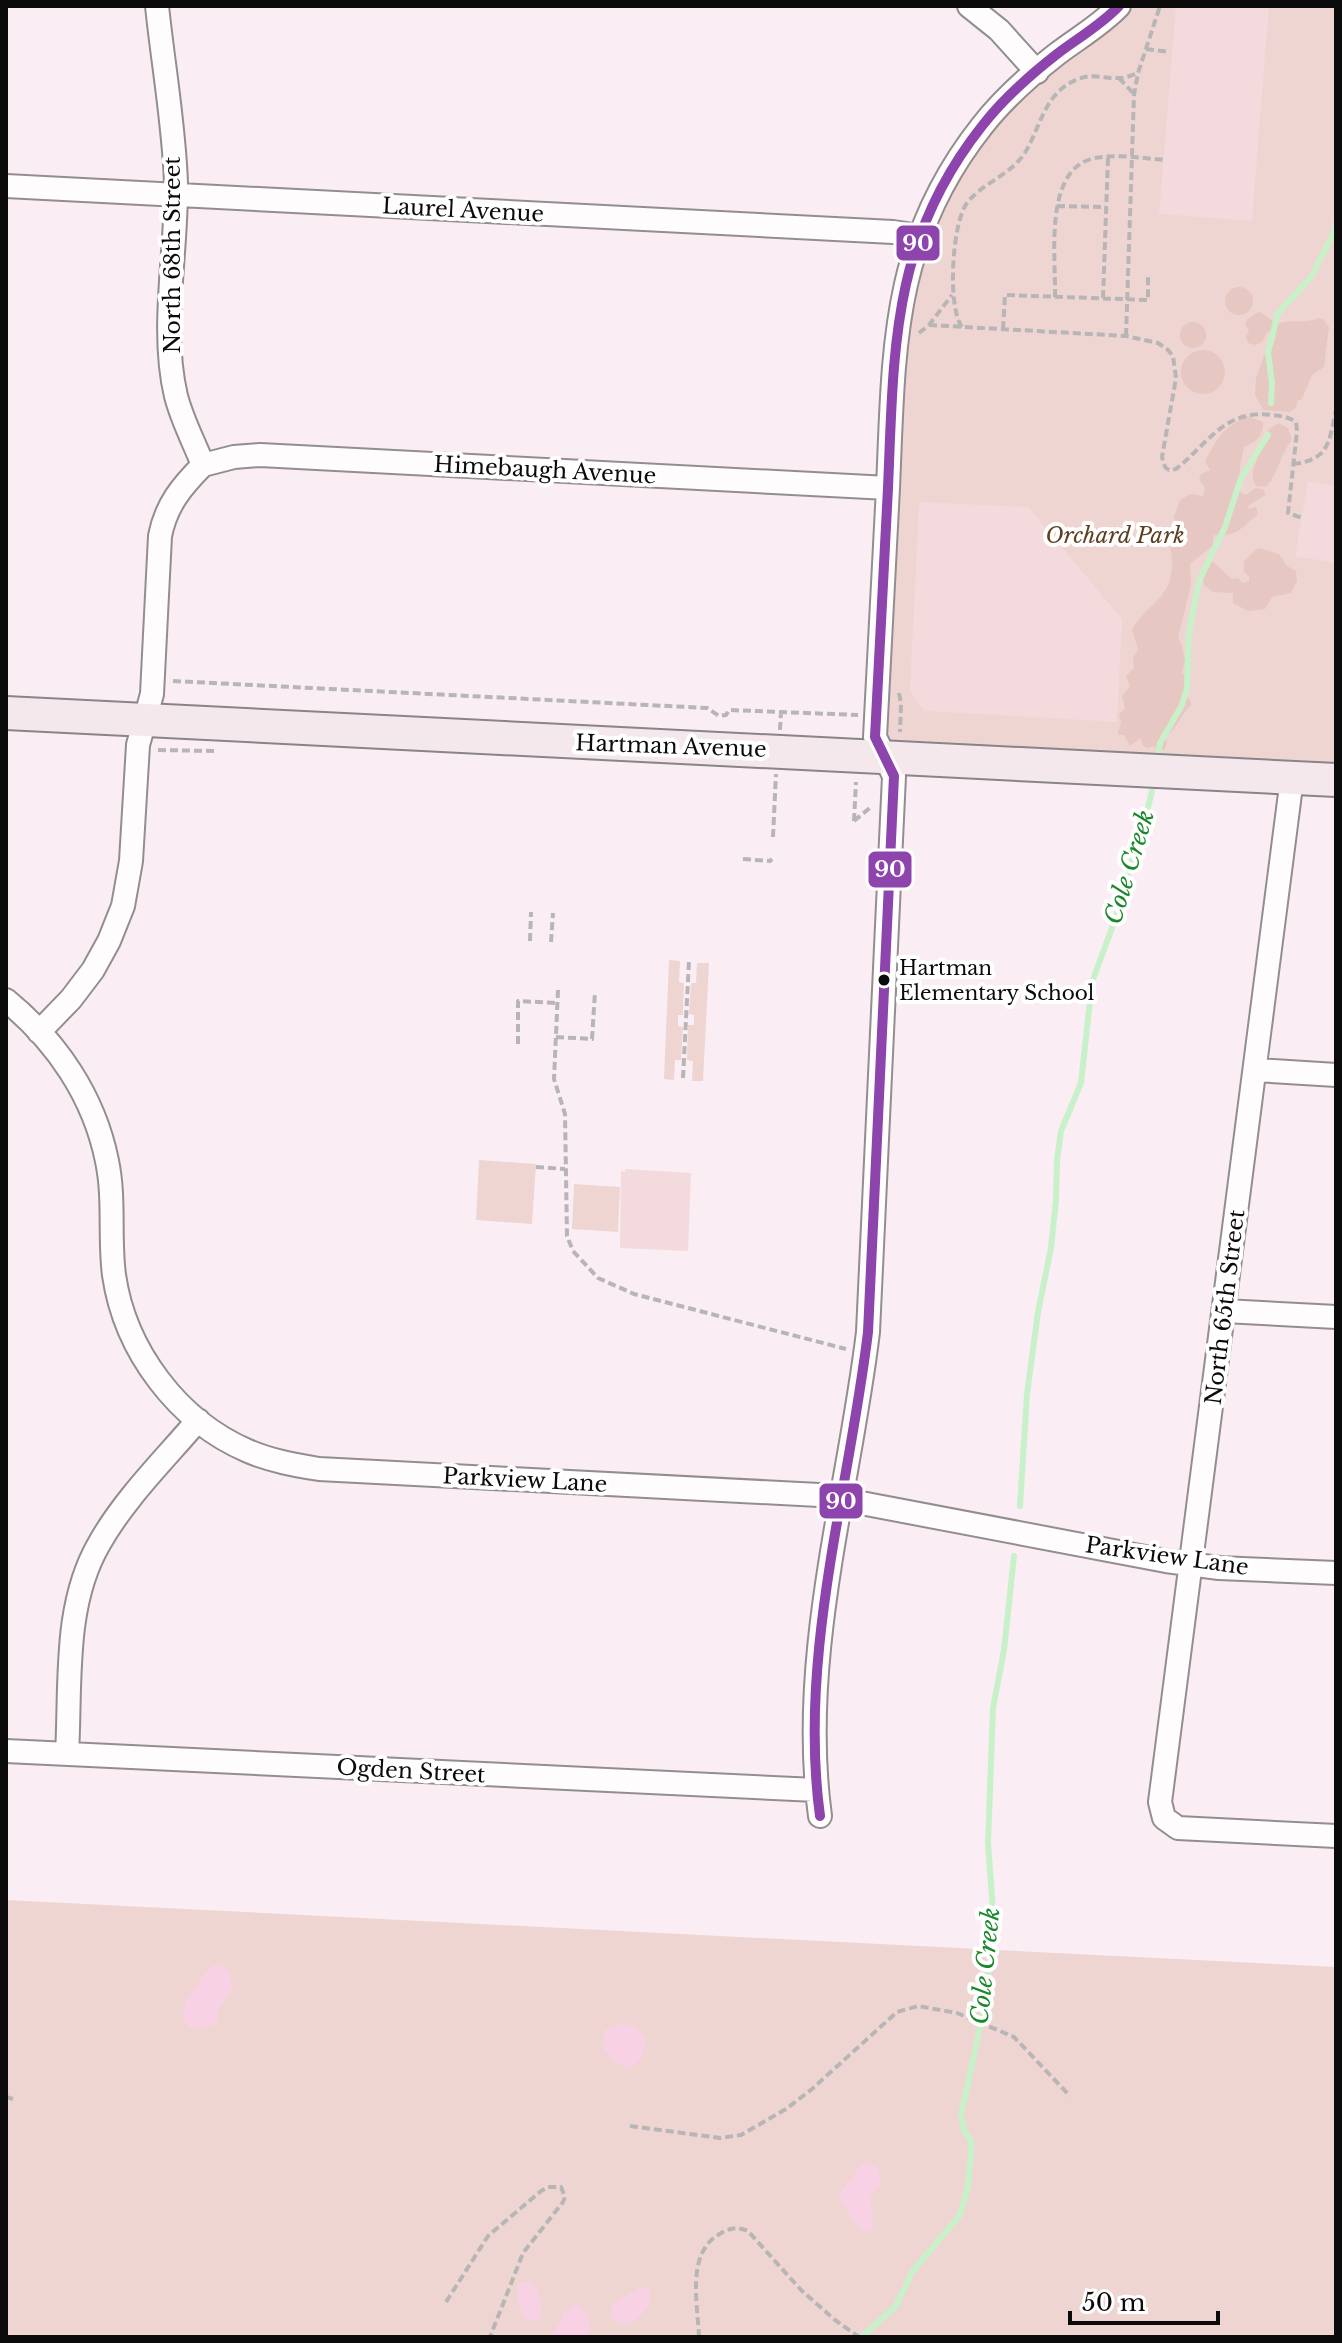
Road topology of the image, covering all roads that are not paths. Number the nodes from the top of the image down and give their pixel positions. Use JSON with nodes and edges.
{"nodes":[{"id":1,"x":157,"y":6,"type":"edge"},
{"id":2,"x":969,"y":6,"type":"edge"},
{"id":3,"x":1119,"y":6,"type":"edge"},
{"id":4,"x":1037,"y":72,"type":"junction"},
{"id":5,"x":6,"y":186,"type":"edge"},
{"id":6,"x":176,"y":195,"type":"junction"},
{"id":7,"x":920,"y":236,"type":"junction"},
{"id":8,"x":203,"y":465,"type":"junction"},
{"id":9,"x":888,"y":488,"type":"junction"},
{"id":10,"x":6,"y":713,"type":"edge"},
{"id":11,"x":145,"y":720,"type":"junction"},
{"id":12,"x":885,"y":756,"type":"junction"},
{"id":13,"x":1292,"y":778,"type":"junction"},
{"id":14,"x":1336,"y":780,"type":"edge"},
{"id":15,"x":6,"y":1000,"type":"edge"},
{"id":16,"x":39,"y":1032,"type":"junction"},
{"id":17,"x":1256,"y":1070,"type":"junction"},
{"id":18,"x":1336,"y":1075,"type":"edge"},
{"id":19,"x":1224,"y":1311,"type":"junction"},
{"id":20,"x":1336,"y":1317,"type":"edge"},
{"id":21,"x":198,"y":1420,"type":"junction"},
{"id":22,"x":841,"y":1498,"type":"junction"},
{"id":23,"x":1192,"y":1564,"type":"junction"},
{"id":24,"x":1336,"y":1573,"type":"edge"},
{"id":25,"x":6,"y":1751,"type":"edge"},
{"id":26,"x":67,"y":1754,"type":"junction"},
{"id":27,"x":816,"y":1790,"type":"junction"},
{"id":28,"x":820,"y":1816,"type":"dead end"},
{"id":29,"x":1336,"y":1836,"type":"edge"}],
"edges":[{"from":1,"to":6,"type":"street","name":"North 68th Street"},
{"from":2,"to":4,"type":"street"},
{"from":3,"to":4,"type":"street"},
{"from":4,"to":7,"type":"street"},
{"from":5,"to":6,"type":"street","name":"Laurel Avenue"},
{"from":6,"to":7,"type":"street","name":"Laurel Avenue"},
{"from":6,"to":8,"type":"street","name":"North 68th Street"},
{"from":7,"to":9,"type":"street"},
{"from":8,"to":9,"type":"street","name":"Himebaugh Avenue"},
{"from":8,"to":11,"type":"street"},
{"from":9,"to":12,"type":"street"},
{"from":10,"to":11,"type":"main road","name":"Hartman Avenue"},
{"from":11,"to":12,"type":"main road","name":"Hartman Avenue"},
{"from":11,"to":16,"type":"street"},
{"from":12,"to":13,"type":"main road","name":"Hartman Avenue"},
{"from":12,"to":22,"type":"street"},
{"from":13,"to":14,"type":"main road","name":"Hartman Avenue"},
{"from":13,"to":17,"type":"street","name":"North 65th Street"},
{"from":15,"to":16,"type":"street","name":"Parkview Lane"},
{"from":16,"to":21,"type":"street","name":"Parkview Lane"},
{"from":17,"to":18,"type":"street"},
{"from":17,"to":19,"type":"street","name":"North 65th Street"},
{"from":19,"to":20,"type":"street"},
{"from":19,"to":23,"type":"street","name":"North 65th Street"},
{"from":21,"to":22,"type":"street","name":"Parkview Lane"},
{"from":21,"to":26,"type":"street"},
{"from":22,"to":23,"type":"street","name":"Parkview Lane"},
{"from":22,"to":27,"type":"street"},
{"from":23,"to":24,"type":"street","name":"Parkview Lane"},
{"from":23,"to":29,"type":"street","name":"North 65th Street"},
{"from":25,"to":26,"type":"street","name":"Ogden Street"},
{"from":26,"to":27,"type":"street","name":"Ogden Street"},
{"from":27,"to":28,"type":"street"}]}
